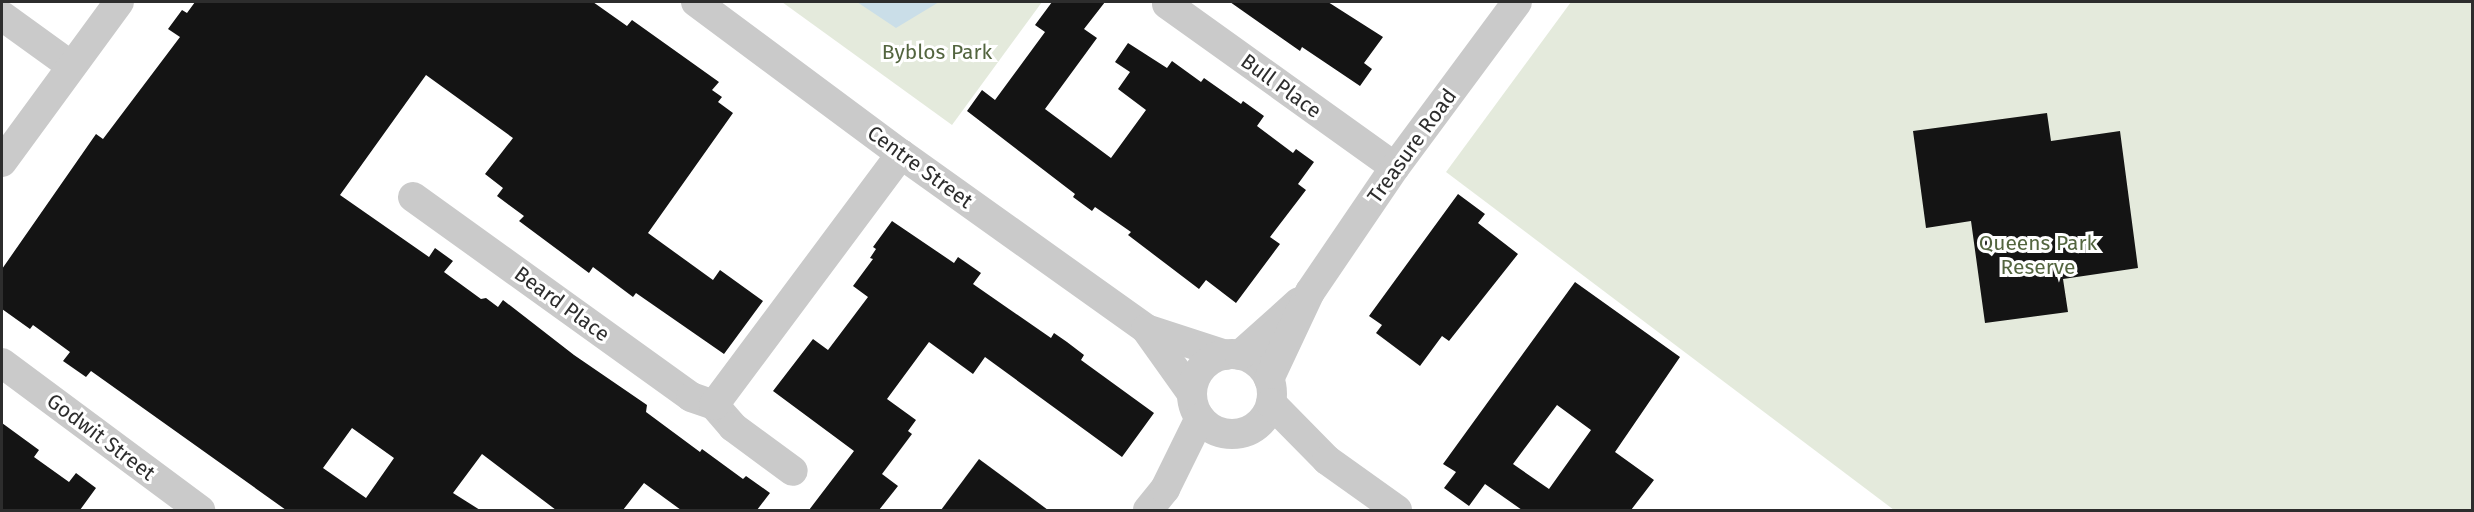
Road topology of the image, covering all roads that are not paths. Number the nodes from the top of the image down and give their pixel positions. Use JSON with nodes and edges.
{"nodes":[{"id":1,"x":119,"y":2,"type":"edge"},
{"id":2,"x":696,"y":2,"type":"edge"},
{"id":3,"x":1517,"y":2,"type":"edge"},
{"id":4,"x":1167,"y":4,"type":"dead end"},
{"id":5,"x":2,"y":16,"type":"edge"},
{"id":6,"x":70,"y":65,"type":"junction"},
{"id":7,"x":901,"y":154,"type":"junction"},
{"id":8,"x":2,"y":162,"type":"edge"},
{"id":9,"x":1395,"y":167,"type":"junction"},
{"id":10,"x":413,"y":197,"type":"dead end"},
{"id":11,"x":1310,"y":292,"type":"junction"},
{"id":12,"x":1146,"y":329,"type":"junction"},
{"id":13,"x":1233,"y":355,"type":"junction"},
{"id":14,"x":2,"y":363,"type":"edge"},
{"id":15,"x":1265,"y":403,"type":"junction"},
{"id":16,"x":714,"y":405,"type":"junction"},
{"id":17,"x":1196,"y":405,"type":"junction"},
{"id":18,"x":1224,"y":434,"type":"junction"},
{"id":19,"x":793,"y":471,"type":"dead end"},
{"id":20,"x":1156,"y":500,"type":"edge"},
{"id":21,"x":200,"y":510,"type":"edge"},
{"id":22,"x":1397,"y":510,"type":"edge"}],
"edges":[{"from":1,"to":6,"type":"street"},
{"from":2,"to":7,"type":"street","name":"Centre Street"},
{"from":3,"to":9,"type":"street","name":"Treasure Road"},
{"from":4,"to":9,"type":"street","name":"Bull Place"},
{"from":5,"to":6,"type":"street"},
{"from":6,"to":8,"type":"street"},
{"from":7,"to":12,"type":"street","name":"Centre Street"},
{"from":7,"to":16,"type":"street"},
{"from":9,"to":11,"type":"street","name":"Treasure Road"},
{"from":10,"to":16,"type":"street","name":"Beard Place"},
{"from":11,"to":13,"type":"street","name":"Treasure Road"},
{"from":11,"to":15,"type":"street","name":"Treasure Road"},
{"from":12,"to":13,"type":"street","name":"Centre Street"},
{"from":12,"to":17,"type":"street","name":"Centre Street"},
{"from":13,"to":15,"type":"street"},
{"from":13,"to":17,"type":"street"},
{"from":14,"to":21,"type":"street","name":"Godwit Street"},
{"from":15,"to":18,"type":"street"},
{"from":15,"to":22,"type":"street"},
{"from":16,"to":19,"type":"street","name":"Beard Place"},
{"from":17,"to":18,"type":"street"},
{"from":17,"to":20,"type":"street"},
{"from":18,"to":20,"type":"street"}]}
